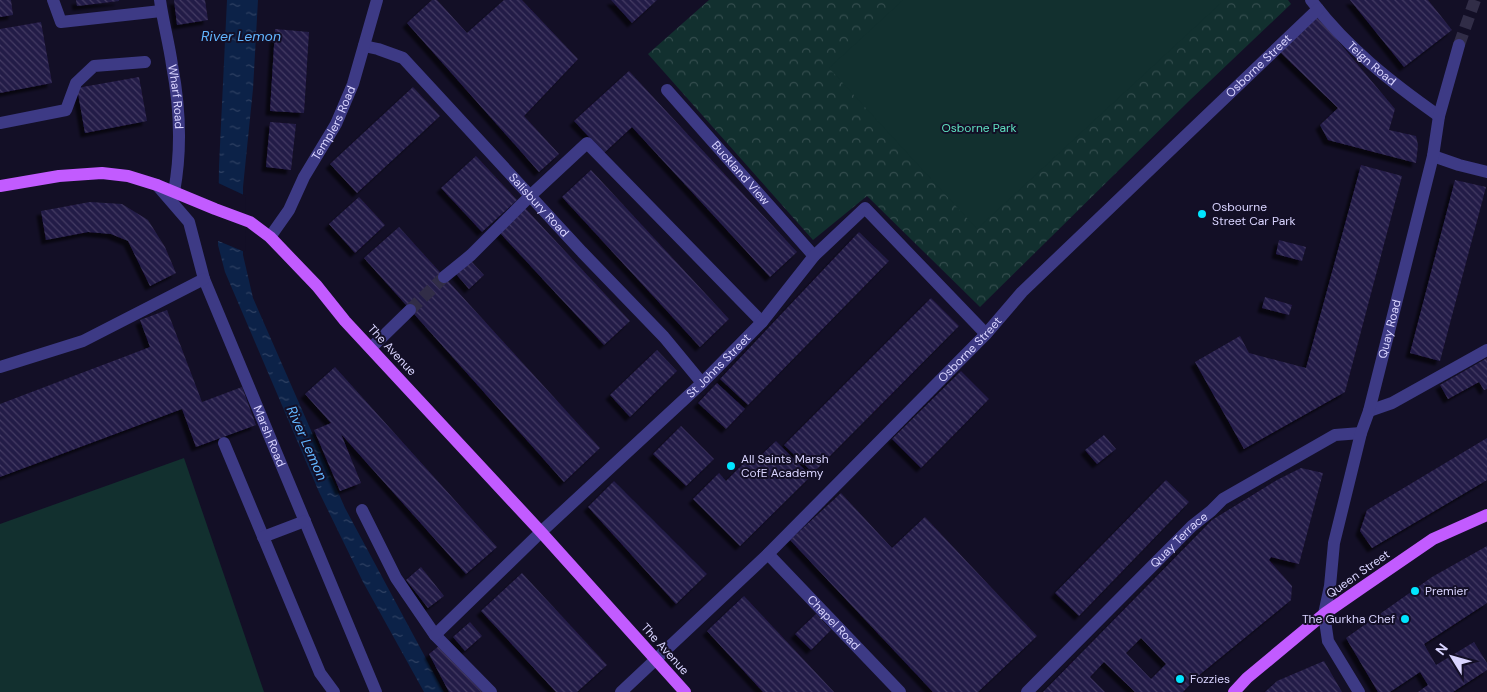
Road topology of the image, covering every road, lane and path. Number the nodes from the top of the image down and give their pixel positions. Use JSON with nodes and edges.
{"nodes":[{"id":1,"x":53,"y":0,"type":"edge"},
{"id":2,"x":377,"y":0,"type":"edge"},
{"id":3,"x":1315,"y":4,"type":"edge"},
{"id":4,"x":160,"y":6,"type":"edge"},
{"id":5,"x":1459,"y":44,"type":"tunnel mouth"},
{"id":6,"x":364,"y":46,"type":"junction"},
{"id":7,"x":145,"y":62,"type":"dead end"},
{"id":8,"x":667,"y":90,"type":"dead end"},
{"id":9,"x":1439,"y":116,"type":"junction"},
{"id":10,"x":0,"y":123,"type":"edge"},
{"id":11,"x":1433,"y":156,"type":"junction"},
{"id":12,"x":1487,"y":172,"type":"edge"},
{"id":13,"x":158,"y":185,"type":"junction"},
{"id":14,"x":0,"y":186,"type":"edge"},
{"id":15,"x":174,"y":192,"type":"junction"},
{"id":16,"x":530,"y":196,"type":"junction"},
{"id":17,"x":270,"y":237,"type":"junction"},
{"id":18,"x":814,"y":256,"type":"junction"},
{"id":19,"x":444,"y":277,"type":"tunnel mouth"},
{"id":20,"x":204,"y":279,"type":"junction"},
{"id":21,"x":410,"y":310,"type":"tunnel mouth"},
{"id":22,"x":762,"y":322,"type":"junction"},
{"id":23,"x":986,"y":334,"type":"junction"},
{"id":24,"x":371,"y":348,"type":"junction"},
{"id":25,"x":1487,"y":350,"type":"edge"},
{"id":26,"x":0,"y":367,"type":"edge"},
{"id":27,"x":702,"y":382,"type":"junction"},
{"id":28,"x":1369,"y":412,"type":"junction"},
{"id":29,"x":1361,"y":433,"type":"junction"},
{"id":30,"x":224,"y":443,"type":"dead end"},
{"id":31,"x":362,"y":510,"type":"dead end"},
{"id":32,"x":1487,"y":515,"type":"edge"},
{"id":33,"x":305,"y":520,"type":"junction"},
{"id":34,"x":541,"y":532,"type":"junction"},
{"id":35,"x":263,"y":537,"type":"junction"},
{"id":36,"x":768,"y":554,"type":"junction"},
{"id":37,"x":1324,"y":614,"type":"junction"},
{"id":38,"x":436,"y":635,"type":"junction"},
{"id":39,"x":656,"y":660,"type":"junction"},
{"id":40,"x":334,"y":692,"type":"edge"},
{"id":41,"x":376,"y":692,"type":"edge"},
{"id":42,"x":491,"y":692,"type":"edge"},
{"id":43,"x":621,"y":692,"type":"edge"},
{"id":44,"x":685,"y":692,"type":"edge"},
{"id":45,"x":900,"y":692,"type":"edge"},
{"id":46,"x":1027,"y":692,"type":"edge"},
{"id":47,"x":1234,"y":692,"type":"edge"},
{"id":48,"x":1359,"y":692,"type":"edge"}],
"edges":[{"from":1,"to":4,"type":"street"},
{"from":2,"to":6,"type":"street","name":"Templers Road"},
{"from":3,"to":9,"type":"street","name":"Teign Road"},
{"from":3,"to":23,"type":"street","name":"Osborne Street"},
{"from":4,"to":15,"type":"street","name":"Wharf Road"},
{"from":5,"to":9,"type":"street","name":"Quay Road"},
{"from":6,"to":16,"type":"street","name":"Salisbury Road"},
{"from":6,"to":17,"type":"street","name":"Templers Road"},
{"from":7,"to":10,"type":"street"},
{"from":8,"to":18,"type":"street","name":"Buckland View"},
{"from":9,"to":11,"type":"street","name":"Quay Road"},
{"from":11,"to":12,"type":"street"},
{"from":11,"to":28,"type":"street","name":"Quay Road"},
{"from":13,"to":14,"type":"main road","name":"The Avenue"},
{"from":13,"to":15,"type":"main road","name":"The Avenue"},
{"from":13,"to":20,"type":"street","name":"Marsh Road"},
{"from":15,"to":17,"type":"main road","name":"The Avenue"},
{"from":16,"to":19,"type":"street"},
{"from":16,"to":22,"type":"street"},
{"from":16,"to":27,"type":"street","name":"Salisbury Road"},
{"from":17,"to":24,"type":"main road","name":"The Avenue"},
{"from":18,"to":22,"type":"street","name":"St Johns Street"},
{"from":18,"to":23,"type":"street","name":"St Johns Street"},
{"from":20,"to":26,"type":"street"},
{"from":20,"to":33,"type":"street","name":"Marsh Road"},
{"from":21,"to":24,"type":"street"},
{"from":22,"to":27,"type":"street","name":"St Johns Street"},
{"from":23,"to":36,"type":"street","name":"Osborne Street"},
{"from":24,"to":34,"type":"main road","name":"The Avenue"},
{"from":25,"to":28,"type":"street"},
{"from":27,"to":34,"type":"street","name":"St Johns Street"},
{"from":28,"to":29,"type":"street","name":"Quay Road"},
{"from":29,"to":37,"type":"street","name":"Quay Road"},
{"from":29,"to":46,"type":"street","name":"Quay Terrace"},
{"from":30,"to":35,"type":"street"},
{"from":31,"to":38,"type":"street"},
{"from":32,"to":37,"type":"main road","name":"Queen Street"},
{"from":33,"to":35,"type":"street"},
{"from":33,"to":41,"type":"street","name":"Marsh Road"},
{"from":34,"to":38,"type":"street","name":"St Johns Street"},
{"from":34,"to":39,"type":"main road","name":"The Avenue"},
{"from":35,"to":40,"type":"street"},
{"from":36,"to":39,"type":"street","name":"Osborne Street"},
{"from":36,"to":45,"type":"street","name":"Chapel Road"},
{"from":37,"to":47,"type":"main road","name":"Queen Street"},
{"from":37,"to":48,"type":"street"},
{"from":38,"to":42,"type":"street"},
{"from":39,"to":43,"type":"street","name":"Osborne Street"},
{"from":39,"to":44,"type":"main road","name":"The Avenue"}]}
